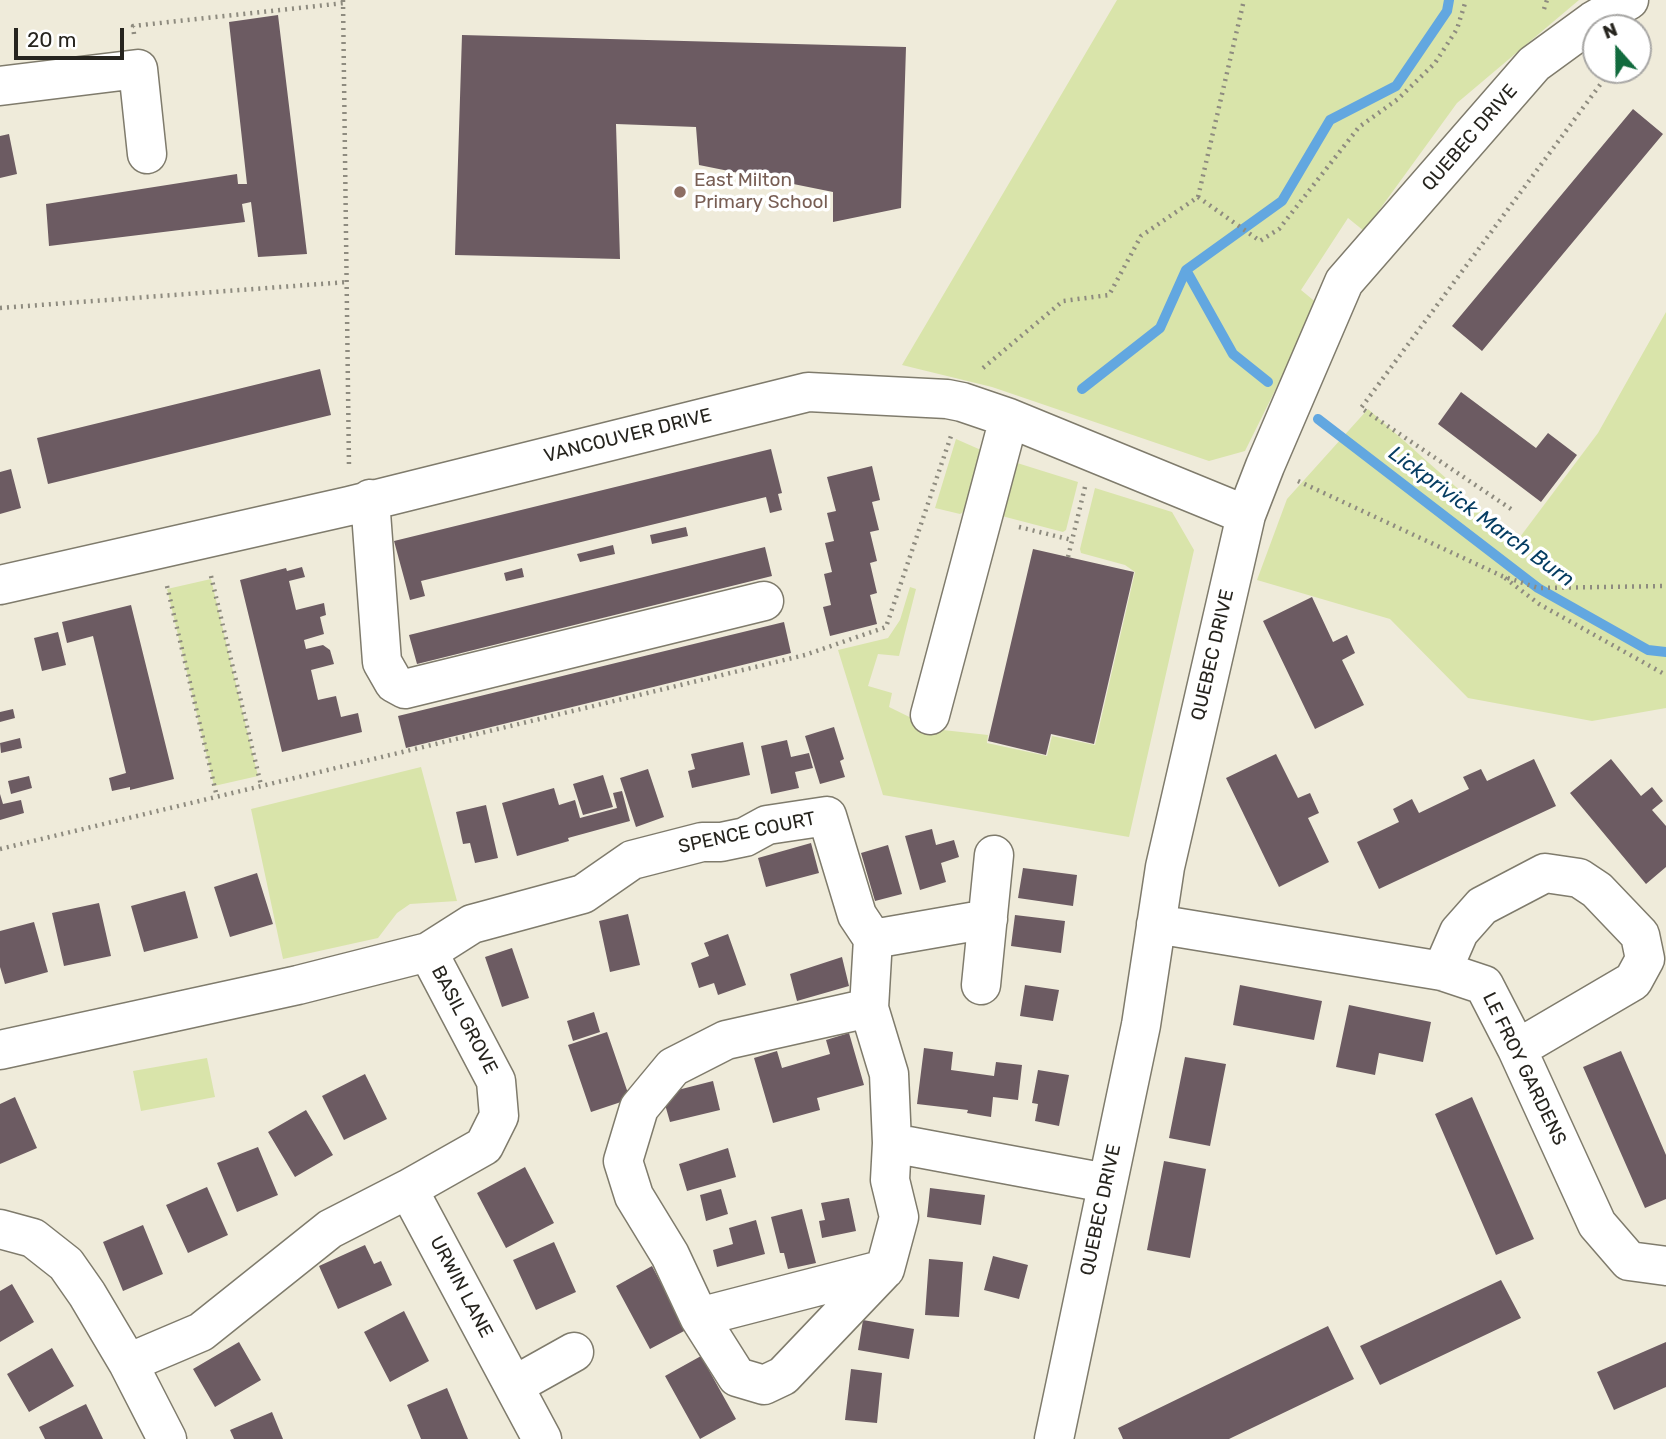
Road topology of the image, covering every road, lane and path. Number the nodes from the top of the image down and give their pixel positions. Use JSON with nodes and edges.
{"nodes":[{"id":1,"x":1244,"y":0,"type":"edge"},
{"id":2,"x":1466,"y":0,"type":"edge"},
{"id":3,"x":1629,"y":0,"type":"edge"},
{"id":4,"x":344,"y":1,"type":"edge"},
{"id":5,"x":138,"y":69,"type":"junction"},
{"id":6,"x":1601,"y":84,"type":"edge"},
{"id":7,"x":0,"y":86,"type":"edge"},
{"id":8,"x":147,"y":153,"type":"dead end"},
{"id":9,"x":1198,"y":197,"type":"junction"},
{"id":10,"x":347,"y":282,"type":"junction"},
{"id":11,"x":0,"y":308,"type":"edge"},
{"id":12,"x":996,"y":357,"type":"dead end"},
{"id":13,"x":1009,"y":418,"type":"junction"},
{"id":14,"x":1097,"y":454,"type":"junction"},
{"id":15,"x":1265,"y":466,"type":"junction"},
{"id":16,"x":359,"y":503,"type":"junction"},
{"id":17,"x":1511,"y":509,"type":"dead end"},
{"id":18,"x":1246,"y":514,"type":"junction"},
{"id":19,"x":982,"y":519,"type":"junction"},
{"id":20,"x":202,"y":538,"type":"junction"},
{"id":21,"x":1072,"y":540,"type":"junction"},
{"id":22,"x":158,"y":548,"type":"junction"},
{"id":23,"x":1068,"y":557,"type":"dead end"},
{"id":24,"x":1502,"y":576,"type":"junction"},
{"id":25,"x":0,"y":585,"type":"edge"},
{"id":26,"x":1666,"y":586,"type":"edge"},
{"id":27,"x":764,"y":601,"type":"dead end"},
{"id":28,"x":1666,"y":675,"type":"edge"},
{"id":29,"x":930,"y":715,"type":"dead end"},
{"id":30,"x":261,"y":786,"type":"dead end"},
{"id":31,"x":217,"y":797,"type":"dead end"},
{"id":32,"x":994,"y":855,"type":"dead end"},
{"id":33,"x":988,"y":919,"type":"junction"},
{"id":34,"x":1156,"y":924,"type":"junction"},
{"id":35,"x":873,"y":939,"type":"junction"},
{"id":36,"x":1654,"y":947,"type":"edge"},
{"id":37,"x":428,"y":952,"type":"junction"},
{"id":38,"x":1442,"y":971,"type":"junction"},
{"id":39,"x":981,"y":985,"type":"dead end"},
{"id":40,"x":869,"y":1008,"type":"junction"},
{"id":41,"x":1517,"y":1049,"type":"junction"},
{"id":42,"x":0,"y":1051,"type":"edge"},
{"id":43,"x":892,"y":1143,"type":"junction"},
{"id":44,"x":1106,"y":1183,"type":"junction"},
{"id":45,"x":408,"y":1189,"type":"junction"},
{"id":46,"x":0,"y":1229,"type":"edge"},
{"id":47,"x":1666,"y":1266,"type":"edge"},
{"id":48,"x":885,"y":1269,"type":"junction"},
{"id":49,"x":699,"y":1317,"type":"junction"},
{"id":50,"x":574,"y":1352,"type":"dead end"},
{"id":51,"x":128,"y":1363,"type":"junction"},
{"id":52,"x":515,"y":1385,"type":"junction"},
{"id":53,"x":167,"y":1439,"type":"edge"},
{"id":54,"x":542,"y":1439,"type":"edge"},
{"id":55,"x":1054,"y":1439,"type":"edge"}],
"edges":[{"from":1,"to":9,"type":"path"},
{"from":2,"to":9,"type":"path"},
{"from":3,"to":15,"type":"street","name":"QUEBEC DRIVE"},
{"from":4,"to":5,"type":"path"},
{"from":4,"to":10,"type":"path"},
{"from":5,"to":7,"type":"street"},
{"from":5,"to":8,"type":"street"},
{"from":6,"to":17,"type":"path"},
{"from":9,"to":12,"type":"path"},
{"from":10,"to":11,"type":"path"},
{"from":10,"to":16,"type":"path"},
{"from":13,"to":14,"type":"street","name":"VANCOUVER DRIVE"},
{"from":13,"to":16,"type":"street","name":"VANCOUVER DRIVE"},
{"from":13,"to":19,"type":"street"},
{"from":14,"to":18,"type":"street","name":"VANCOUVER DRIVE"},
{"from":14,"to":21,"type":"path"},
{"from":15,"to":18,"type":"street","name":"QUEBEC DRIVE"},
{"from":15,"to":24,"type":"path"},
{"from":16,"to":20,"type":"street","name":"VANCOUVER DRIVE"},
{"from":16,"to":27,"type":"street"},
{"from":18,"to":34,"type":"street","name":"QUEBEC DRIVE"},
{"from":19,"to":21,"type":"path"},
{"from":19,"to":29,"type":"street"},
{"from":20,"to":22,"type":"street","name":"VANCOUVER DRIVE"},
{"from":20,"to":30,"type":"path"},
{"from":21,"to":23,"type":"path"},
{"from":22,"to":25,"type":"street","name":"VANCOUVER DRIVE"},
{"from":22,"to":31,"type":"path"},
{"from":24,"to":26,"type":"path"},
{"from":24,"to":28,"type":"path"},
{"from":32,"to":33,"type":"street"},
{"from":33,"to":35,"type":"street"},
{"from":33,"to":39,"type":"street"},
{"from":34,"to":38,"type":"street","name":"LE FROY GARDENS"},
{"from":34,"to":44,"type":"street","name":"QUEBEC DRIVE"},
{"from":35,"to":37,"type":"street","name":"SPENCE COURT"},
{"from":35,"to":40,"type":"street"},
{"from":36,"to":38,"type":"street"},
{"from":36,"to":41,"type":"street"},
{"from":37,"to":42,"type":"street","name":"BASIL GROVE"},
{"from":37,"to":45,"type":"street","name":"BASIL GROVE"},
{"from":38,"to":41,"type":"street","name":"LE FROY GARDENS"},
{"from":40,"to":43,"type":"street"},
{"from":40,"to":49,"type":"street"},
{"from":41,"to":47,"type":"street","name":"LE FROY GARDENS"},
{"from":43,"to":44,"type":"street"},
{"from":43,"to":48,"type":"street"},
{"from":44,"to":55,"type":"street","name":"QUEBEC DRIVE"},
{"from":45,"to":51,"type":"street","name":"BASIL GROVE"},
{"from":45,"to":52,"type":"street","name":"URWIN LANE"},
{"from":46,"to":51,"type":"street"},
{"from":48,"to":49,"type":"street"},
{"from":48,"to":49,"type":"street"},
{"from":50,"to":52,"type":"street"},
{"from":51,"to":53,"type":"street"},
{"from":52,"to":54,"type":"street","name":"URWIN LANE"}]}
